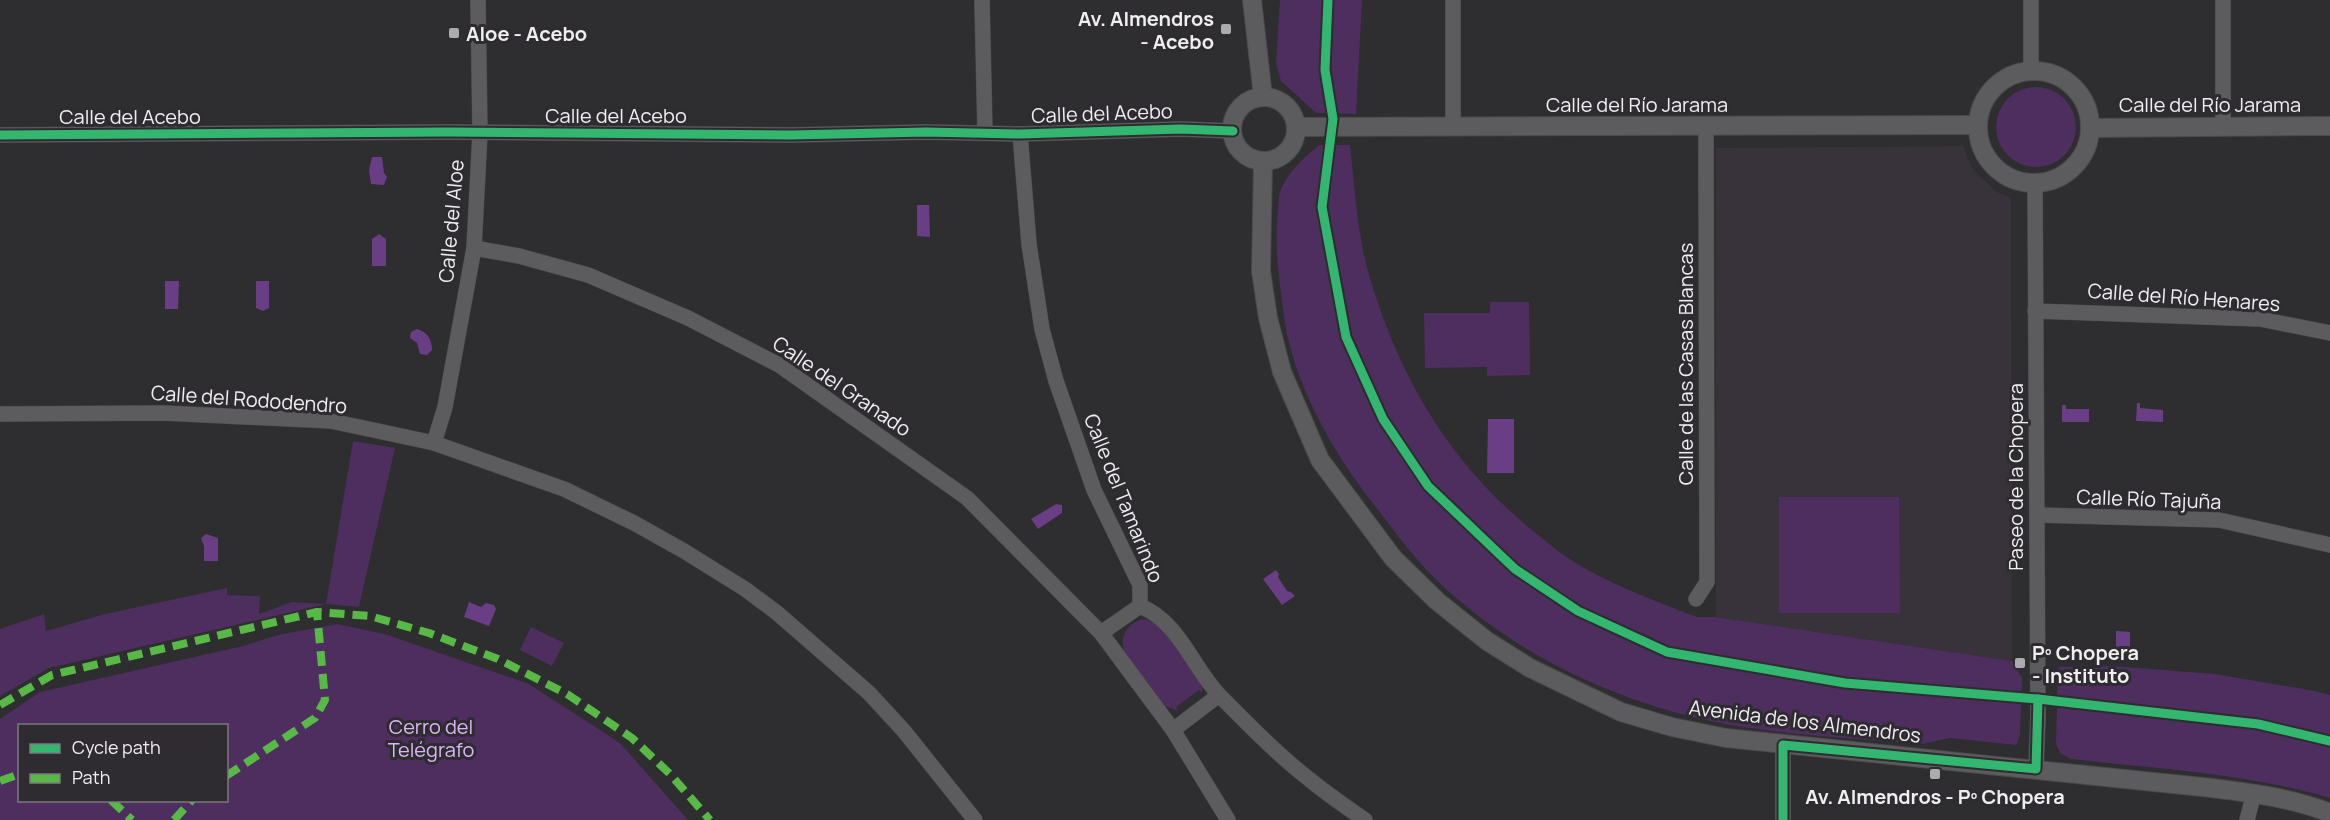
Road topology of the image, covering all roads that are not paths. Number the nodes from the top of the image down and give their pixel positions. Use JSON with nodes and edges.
{"nodes":[{"id":1,"x":478,"y":0,"type":"edge"},
{"id":2,"x":982,"y":0,"type":"edge"},
{"id":3,"x":1252,"y":0,"type":"edge"},
{"id":4,"x":1453,"y":0,"type":"edge"},
{"id":5,"x":2031,"y":0,"type":"edge"},
{"id":6,"x":2223,"y":0,"type":"edge"},
{"id":7,"x":2031,"y":70,"type":"junction"},
{"id":8,"x":1263,"y":97,"type":"junction"},
{"id":9,"x":1978,"y":125,"type":"junction"},
{"id":10,"x":1706,"y":126,"type":"junction"},
{"id":11,"x":2223,"y":126,"type":"junction"},
{"id":12,"x":2330,"y":126,"type":"edge"},
{"id":13,"x":1453,"y":127,"type":"junction"},
{"id":14,"x":1296,"y":128,"type":"junction"},
{"id":15,"x":2091,"y":128,"type":"junction"},
{"id":16,"x":1233,"y":131,"type":"junction"},
{"id":17,"x":480,"y":132,"type":"junction"},
{"id":18,"x":985,"y":133,"type":"junction"},
{"id":19,"x":1020,"y":134,"type":"junction"},
{"id":20,"x":0,"y":135,"type":"edge"},
{"id":21,"x":1263,"y":161,"type":"junction"},
{"id":22,"x":2035,"y":183,"type":"junction"},
{"id":23,"x":474,"y":248,"type":"junction"},
{"id":24,"x":2035,"y":310,"type":"junction"},
{"id":25,"x":2330,"y":333,"type":"edge"},
{"id":26,"x":0,"y":414,"type":"edge"},
{"id":27,"x":434,"y":443,"type":"junction"},
{"id":28,"x":2037,"y":515,"type":"junction"},
{"id":29,"x":2330,"y":545,"type":"edge"},
{"id":30,"x":1696,"y":599,"type":"dead end"},
{"id":31,"x":1140,"y":606,"type":"junction"},
{"id":32,"x":1101,"y":633,"type":"junction"},
{"id":33,"x":1219,"y":695,"type":"junction"},
{"id":34,"x":1173,"y":730,"type":"junction"},
{"id":35,"x":1783,"y":745,"type":"junction"},
{"id":36,"x":2036,"y":770,"type":"junction"},
{"id":37,"x":2254,"y":793,"type":"junction"},
{"id":38,"x":2330,"y":813,"type":"edge"},
{"id":39,"x":975,"y":820,"type":"edge"},
{"id":40,"x":1227,"y":820,"type":"edge"},
{"id":41,"x":1365,"y":820,"type":"edge"},
{"id":42,"x":1783,"y":820,"type":"edge"},
{"id":43,"x":2247,"y":820,"type":"edge"}],
"edges":[{"from":1,"to":17,"type":"street","name":"Calle del Aloe"},
{"from":2,"to":18,"type":"street"},
{"from":3,"to":8,"type":"street"},
{"from":4,"to":13,"type":"street"},
{"from":5,"to":7,"type":"street"},
{"from":6,"to":11,"type":"street"},
{"from":7,"to":9,"type":"street"},
{"from":7,"to":15,"type":"street"},
{"from":8,"to":14,"type":"street"},
{"from":8,"to":16,"type":"street"},
{"from":9,"to":10,"type":"street","name":"Calle del Río Jarama"},
{"from":9,"to":22,"type":"street"},
{"from":10,"to":13,"type":"street","name":"Calle del Río Jarama"},
{"from":10,"to":30,"type":"street","name":"Calle de las Casas Blancas"},
{"from":11,"to":12,"type":"street","name":"Calle del Río Jarama"},
{"from":11,"to":15,"type":"street","name":"Calle del Río Jarama"},
{"from":13,"to":14,"type":"street","name":"Calle del Río Jarama"},
{"from":14,"to":21,"type":"street"},
{"from":15,"to":22,"type":"street"},
{"from":16,"to":19,"type":"street","name":"Calle del Acebo"},
{"from":16,"to":21,"type":"street"},
{"from":17,"to":18,"type":"street","name":"Calle del Acebo"},
{"from":17,"to":20,"type":"street","name":"Calle del Acebo"},
{"from":17,"to":23,"type":"street","name":"Calle del Aloe"},
{"from":18,"to":19,"type":"street","name":"Calle del Acebo"},
{"from":19,"to":31,"type":"street","name":"Calle del Tamarindo"},
{"from":21,"to":35,"type":"street","name":"Avenida de los Almendros"},
{"from":22,"to":24,"type":"street","name":"Paseo de la Chopera"},
{"from":23,"to":27,"type":"street","name":"Calle del Aloe"},
{"from":23,"to":32,"type":"street","name":"Calle del Granado"},
{"from":24,"to":25,"type":"street","name":"Calle del Río Henares"},
{"from":24,"to":28,"type":"street","name":"Paseo de la Chopera"},
{"from":26,"to":27,"type":"street","name":"Calle del Rododendro"},
{"from":27,"to":39,"type":"street","name":"Calle del Rododendro"},
{"from":28,"to":29,"type":"street","name":"Calle Río Tajuña"},
{"from":28,"to":36,"type":"street","name":"Paseo de la Chopera"},
{"from":31,"to":32,"type":"street"},
{"from":31,"to":33,"type":"street","name":"Calle del Tamarindo"},
{"from":32,"to":34,"type":"street","name":"Calle del Granado"},
{"from":33,"to":34,"type":"street"},
{"from":33,"to":41,"type":"street","name":"Calle del Tamarindo"},
{"from":34,"to":40,"type":"street","name":"Calle del Granado"},
{"from":35,"to":36,"type":"street","name":"Avenida de los Almendros"},
{"from":35,"to":42,"type":"street"},
{"from":36,"to":37,"type":"street","name":"Avenida de los Almendros"},
{"from":37,"to":38,"type":"street","name":"Avenida de los Almendros"},
{"from":37,"to":43,"type":"street"}]}
